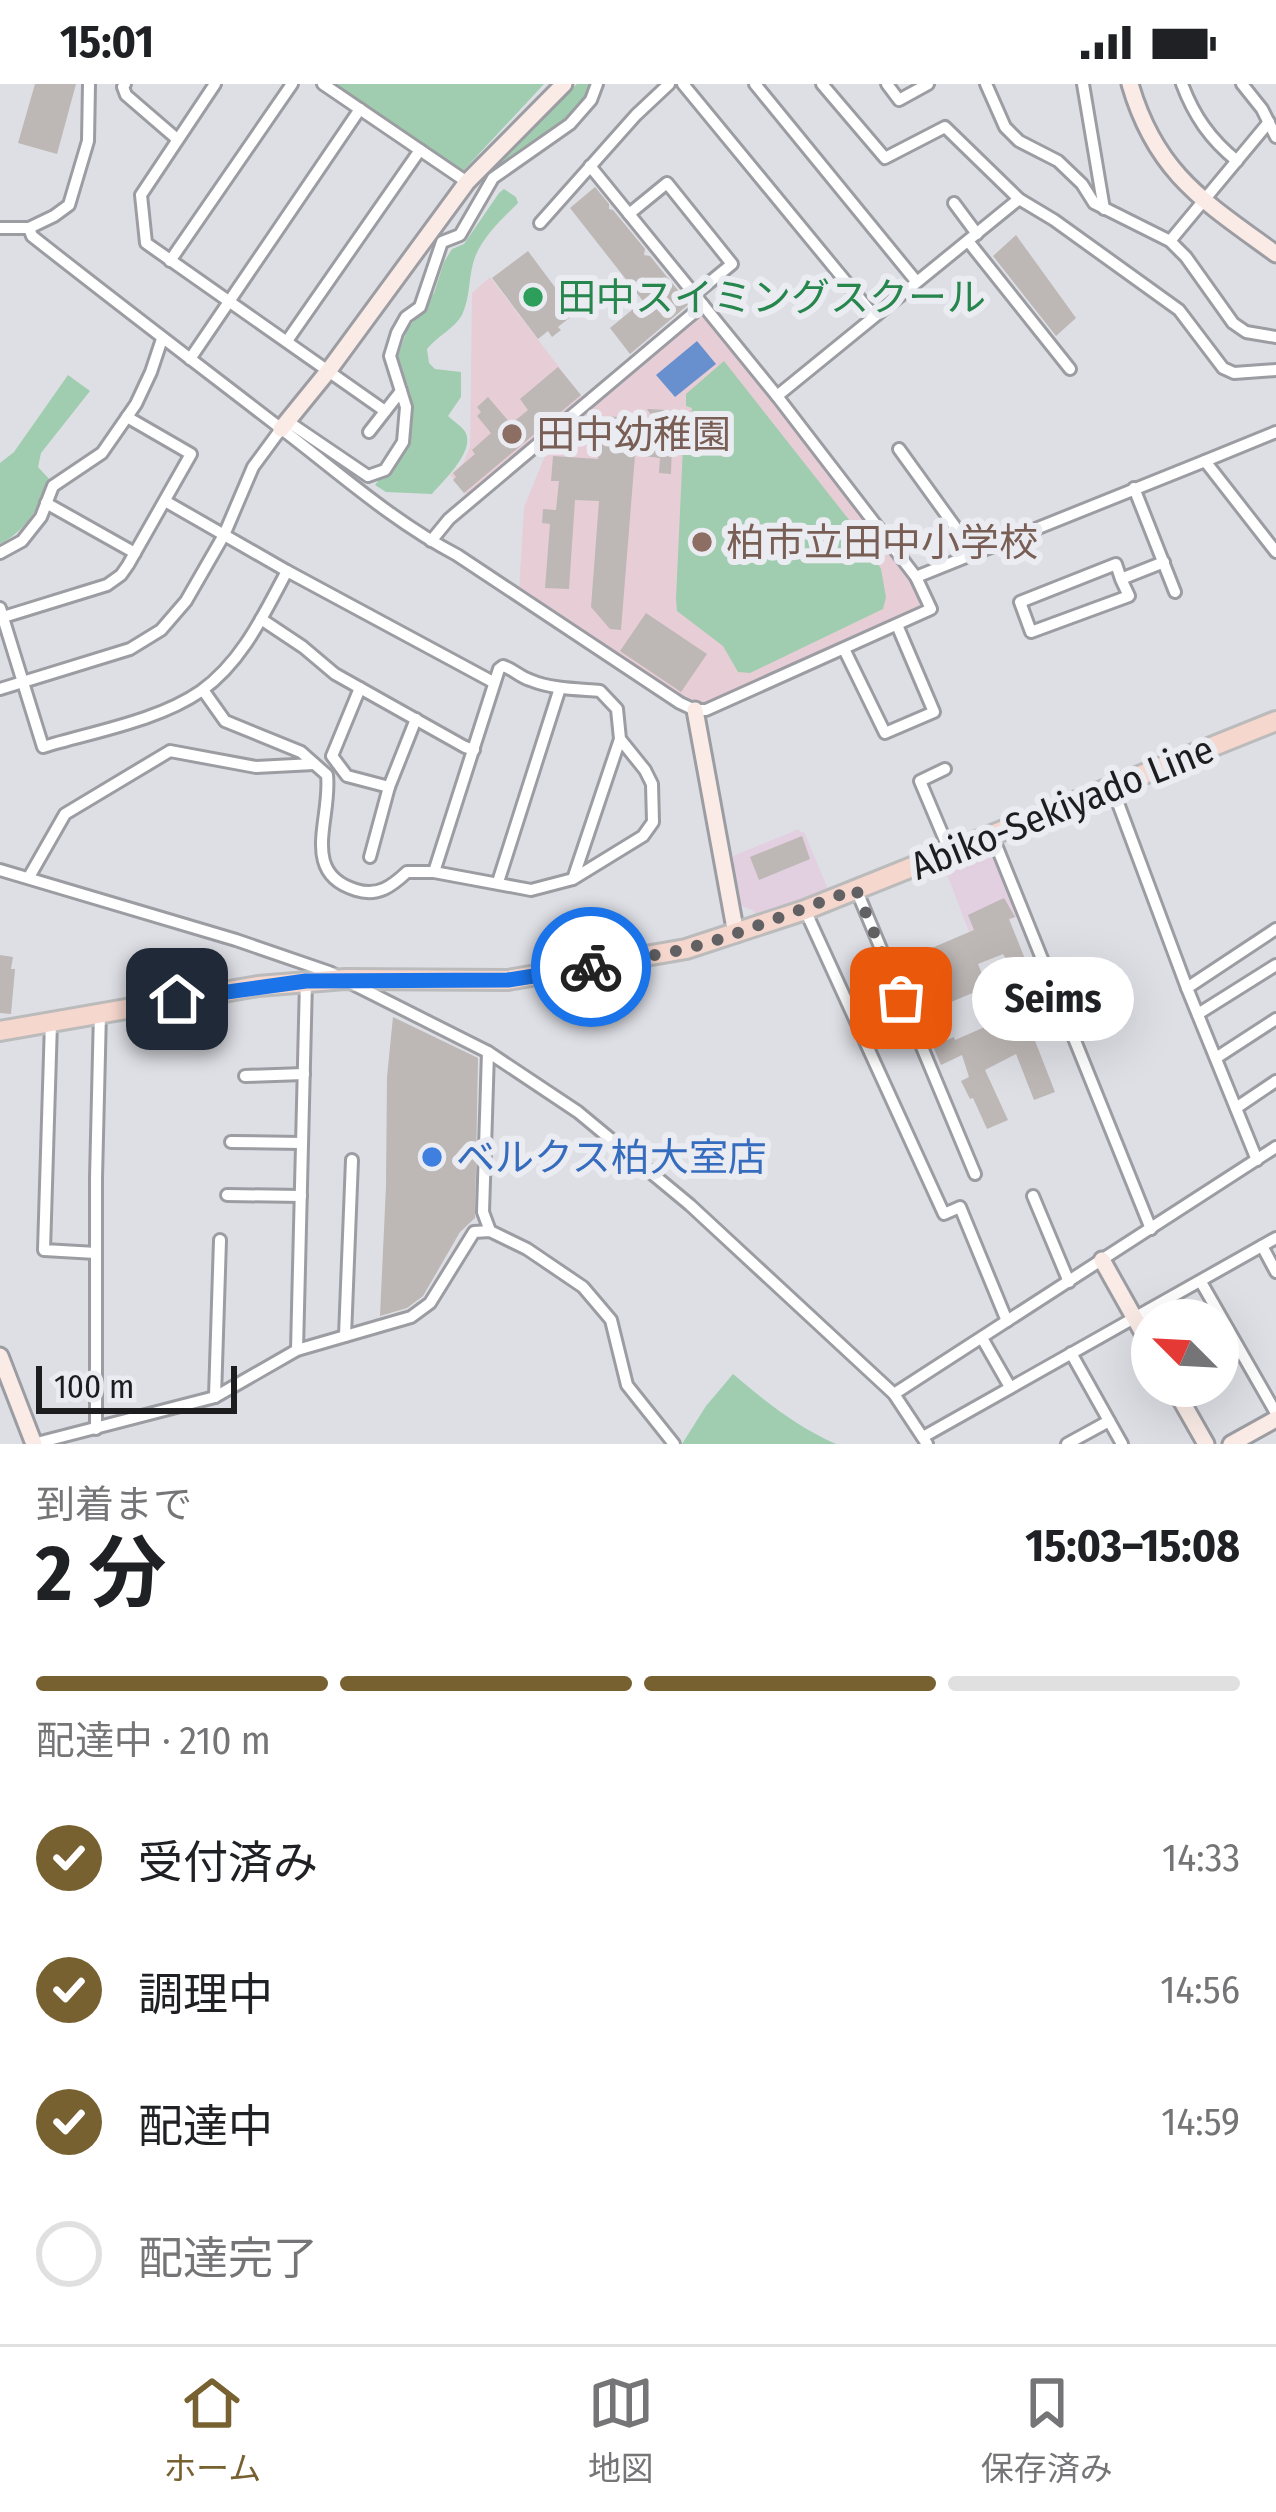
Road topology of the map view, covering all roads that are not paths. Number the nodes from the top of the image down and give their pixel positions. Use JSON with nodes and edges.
{"nodes":[{"id":1,"x":89,"y":84,"type":"edge"},
{"id":2,"x":125,"y":84,"type":"edge"},
{"id":3,"x":215,"y":84,"type":"edge"},
{"id":4,"x":292,"y":84,"type":"edge"},
{"id":5,"x":323,"y":84,"type":"edge"},
{"id":6,"x":564,"y":84,"type":"edge"},
{"id":7,"x":597,"y":84,"type":"edge"},
{"id":8,"x":669,"y":84,"type":"edge"},
{"id":9,"x":683,"y":84,"type":"edge"},
{"id":10,"x":755,"y":84,"type":"edge"},
{"id":11,"x":822,"y":84,"type":"edge"},
{"id":12,"x":887,"y":84,"type":"edge"},
{"id":13,"x":928,"y":84,"type":"edge"},
{"id":14,"x":986,"y":84,"type":"edge"},
{"id":15,"x":1083,"y":84,"type":"edge"},
{"id":16,"x":1130,"y":84,"type":"edge"},
{"id":17,"x":1182,"y":84,"type":"edge"},
{"id":18,"x":1241,"y":84,"type":"edge"},
{"id":19,"x":360,"y":110,"type":"junction"},
{"id":20,"x":1269,"y":122,"type":"junction"},
{"id":21,"x":1276,"y":137,"type":"edge"},
{"id":22,"x":177,"y":139,"type":"junction"},
{"id":23,"x":420,"y":150,"type":"junction"},
{"id":24,"x":1237,"y":160,"type":"junction"},
{"id":25,"x":590,"y":166,"type":"junction"},
{"id":26,"x":487,"y":173,"type":"junction"},
{"id":27,"x":467,"y":182,"type":"junction"},
{"id":28,"x":1019,"y":199,"type":"junction"},
{"id":29,"x":1203,"y":201,"type":"junction"},
{"id":30,"x":954,"y":203,"type":"dead end"},
{"id":31,"x":1104,"y":208,"type":"junction"},
{"id":32,"x":629,"y":214,"type":"junction"},
{"id":33,"x":540,"y":223,"type":"dead end"},
{"id":34,"x":29,"y":228,"type":"junction"},
{"id":35,"x":0,"y":229,"type":"edge"},
{"id":36,"x":973,"y":237,"type":"junction"},
{"id":37,"x":436,"y":238,"type":"junction"},
{"id":38,"x":1170,"y":241,"type":"junction"},
{"id":39,"x":1276,"y":254,"type":"edge"},
{"id":40,"x":170,"y":260,"type":"junction"},
{"id":41,"x":916,"y":280,"type":"junction"},
{"id":42,"x":698,"y":300,"type":"junction"},
{"id":43,"x":230,"y":301,"type":"junction"},
{"id":44,"x":874,"y":316,"type":"junction"},
{"id":45,"x":1276,"y":337,"type":"edge"},
{"id":46,"x":162,"y":339,"type":"junction"},
{"id":47,"x":287,"y":341,"type":"junction"},
{"id":48,"x":190,"y":359,"type":"junction"},
{"id":49,"x":1070,"y":369,"type":"dead end"},
{"id":50,"x":329,"y":370,"type":"junction"},
{"id":51,"x":1276,"y":370,"type":"edge"},
{"id":52,"x":401,"y":391,"type":"junction"},
{"id":53,"x":776,"y":396,"type":"junction"},
{"id":54,"x":386,"y":411,"type":"junction"},
{"id":55,"x":127,"y":417,"type":"junction"},
{"id":56,"x":284,"y":424,"type":"junction"},
{"id":57,"x":369,"y":432,"type":"dead end"},
{"id":58,"x":1276,"y":432,"type":"edge"},
{"id":59,"x":898,"y":449,"type":"dead end"},
{"id":60,"x":1205,"y":461,"type":"junction"},
{"id":61,"x":1134,"y":488,"type":"junction"},
{"id":62,"x":165,"y":501,"type":"junction"},
{"id":63,"x":46,"y":503,"type":"junction"},
{"id":64,"x":224,"y":535,"type":"junction"},
{"id":65,"x":430,"y":541,"type":"junction"},
{"id":66,"x":1276,"y":552,"type":"edge"},
{"id":67,"x":0,"y":553,"type":"edge"},
{"id":68,"x":974,"y":553,"type":"junction"},
{"id":69,"x":135,"y":554,"type":"junction"},
{"id":70,"x":1164,"y":562,"type":"junction"},
{"id":71,"x":287,"y":571,"type":"junction"},
{"id":72,"x":916,"y":577,"type":"junction"},
{"id":73,"x":1121,"y":579,"type":"junction"},
{"id":74,"x":1175,"y":592,"type":"dead end"},
{"id":75,"x":1,"y":614,"type":"edge"},
{"id":76,"x":261,"y":619,"type":"junction"},
{"id":77,"x":897,"y":626,"type":"junction"},
{"id":78,"x":844,"y":649,"type":"junction"},
{"id":79,"x":22,"y":682,"type":"junction"},
{"id":80,"x":493,"y":682,"type":"junction"},
{"id":81,"x":360,"y":688,"type":"junction"},
{"id":82,"x":560,"y":688,"type":"junction"},
{"id":83,"x":0,"y":689,"type":"edge"},
{"id":84,"x":202,"y":690,"type":"junction"},
{"id":85,"x":695,"y":710,"type":"junction"},
{"id":86,"x":416,"y":719,"type":"junction"},
{"id":87,"x":1276,"y":721,"type":"edge"},
{"id":88,"x":620,"y":739,"type":"junction"},
{"id":89,"x":474,"y":750,"type":"junction"},
{"id":90,"x":314,"y":764,"type":"junction"},
{"id":91,"x":945,"y":769,"type":"dead end"},
{"id":92,"x":1112,"y":787,"type":"junction"},
{"id":93,"x":389,"y":788,"type":"junction"},
{"id":94,"x":992,"y":835,"type":"junction"},
{"id":95,"x":950,"y":851,"type":"junction"},
{"id":96,"x":370,"y":857,"type":"dead end"},
{"id":97,"x":0,"y":870,"type":"edge"},
{"id":98,"x":434,"y":872,"type":"junction"},
{"id":99,"x":29,"y":877,"type":"junction"},
{"id":100,"x":573,"y":879,"type":"junction"},
{"id":101,"x":498,"y":882,"type":"junction"},
{"id":102,"x":856,"y":889,"type":"junction"},
{"id":103,"x":805,"y":910,"type":"junction"},
{"id":104,"x":1276,"y":928,"type":"edge"},
{"id":105,"x":736,"y":934,"type":"junction"},
{"id":106,"x":1276,"y":965,"type":"edge"},
{"id":107,"x":345,"y":980,"type":"junction"},
{"id":108,"x":306,"y":981,"type":"junction"},
{"id":109,"x":1187,"y":988,"type":"junction"},
{"id":110,"x":100,"y":1012,"type":"junction"},
{"id":111,"x":1198,"y":1014,"type":"junction"},
{"id":112,"x":1276,"y":1019,"type":"edge"},
{"id":113,"x":51,"y":1022,"type":"junction"},
{"id":114,"x":0,"y":1031,"type":"edge"},
{"id":115,"x":488,"y":1052,"type":"junction"},
{"id":116,"x":1216,"y":1058,"type":"junction"},
{"id":117,"x":304,"y":1074,"type":"junction"},
{"id":118,"x":245,"y":1076,"type":"dead end"},
{"id":119,"x":1276,"y":1082,"type":"edge"},
{"id":120,"x":1236,"y":1108,"type":"junction"},
{"id":121,"x":231,"y":1142,"type":"dead end"},
{"id":122,"x":302,"y":1142,"type":"junction"},
{"id":123,"x":1276,"y":1147,"type":"edge"},
{"id":124,"x":352,"y":1160,"type":"dead end"},
{"id":125,"x":1257,"y":1160,"type":"junction"},
{"id":126,"x":975,"y":1174,"type":"dead end"},
{"id":127,"x":227,"y":1195,"type":"dead end"},
{"id":128,"x":301,"y":1196,"type":"junction"},
{"id":129,"x":1033,"y":1196,"type":"dead end"},
{"id":130,"x":1150,"y":1229,"type":"junction"},
{"id":131,"x":490,"y":1231,"type":"junction"},
{"id":132,"x":1276,"y":1238,"type":"edge"},
{"id":133,"x":220,"y":1240,"type":"dead end"},
{"id":134,"x":1262,"y":1246,"type":"junction"},
{"id":135,"x":96,"y":1253,"type":"junction"},
{"id":136,"x":1102,"y":1260,"type":"junction"},
{"id":137,"x":1276,"y":1272,"type":"edge"},
{"id":138,"x":1069,"y":1282,"type":"junction"},
{"id":139,"x":1201,"y":1282,"type":"junction"},
{"id":140,"x":1168,"y":1299,"type":"edge"},
{"id":141,"x":1131,"y":1312,"type":"edge"},
{"id":142,"x":1131,"y":1319,"type":"edge"},
{"id":143,"x":1007,"y":1321,"type":"junction"},
{"id":144,"x":345,"y":1336,"type":"junction"},
{"id":145,"x":982,"y":1338,"type":"junction"},
{"id":146,"x":297,"y":1350,"type":"junction"},
{"id":147,"x":1071,"y":1353,"type":"junction"},
{"id":148,"x":0,"y":1356,"type":"edge"},
{"id":149,"x":1010,"y":1387,"type":"junction"},
{"id":150,"x":893,"y":1394,"type":"junction"},
{"id":151,"x":215,"y":1397,"type":"junction"},
{"id":152,"x":1185,"y":1407,"type":"edge"},
{"id":153,"x":1276,"y":1416,"type":"edge"},
{"id":154,"x":1109,"y":1420,"type":"junction"},
{"id":155,"x":96,"y":1429,"type":"junction"},
{"id":156,"x":925,"y":1441,"type":"edge"},
{"id":157,"x":34,"y":1444,"type":"edge"},
{"id":158,"x":674,"y":1444,"type":"edge"},
{"id":159,"x":1067,"y":1444,"type":"edge"},
{"id":160,"x":1123,"y":1444,"type":"edge"},
{"id":161,"x":1206,"y":1444,"type":"edge"},
{"id":162,"x":1231,"y":1444,"type":"edge"}],
"edges":[{"from":1,"to":34,"type":"street"},
{"from":2,"to":22,"type":"street"},
{"from":3,"to":22,"type":"street"},
{"from":4,"to":40,"type":"street"},
{"from":5,"to":19,"type":"street"},
{"from":6,"to":26,"type":"street"},
{"from":7,"to":26,"type":"street"},
{"from":8,"to":25,"type":"street"},
{"from":9,"to":44,"type":"street"},
{"from":10,"to":41,"type":"street"},
{"from":11,"to":28,"type":"street"},
{"from":12,"to":13,"type":"street"},
{"from":14,"to":31,"type":"street"},
{"from":15,"to":31,"type":"street"},
{"from":16,"to":29,"type":"street"},
{"from":17,"to":24,"type":"street"},
{"from":18,"to":20,"type":"street"},
{"from":19,"to":23,"type":"street"},
{"from":19,"to":43,"type":"street"},
{"from":20,"to":21,"type":"street"},
{"from":20,"to":24,"type":"street"},
{"from":22,"to":40,"type":"street"},
{"from":23,"to":27,"type":"street"},
{"from":23,"to":47,"type":"street"},
{"from":24,"to":29,"type":"street"},
{"from":25,"to":32,"type":"street"},
{"from":25,"to":33,"type":"street"},
{"from":26,"to":27,"type":"street"},
{"from":26,"to":37,"type":"street"},
{"from":27,"to":37,"type":"street"},
{"from":28,"to":36,"type":"street"},
{"from":28,"to":51,"type":"street"},
{"from":29,"to":38,"type":"street"},
{"from":29,"to":39,"type":"street"},
{"from":30,"to":36,"type":"street"},
{"from":31,"to":38,"type":"street"},
{"from":32,"to":42,"type":"street"},
{"from":32,"to":42,"type":"street"},
{"from":34,"to":35,"type":"street"},
{"from":34,"to":46,"type":"street"},
{"from":36,"to":41,"type":"street"},
{"from":36,"to":49,"type":"street"},
{"from":37,"to":50,"type":"street"},
{"from":37,"to":52,"type":"street"},
{"from":38,"to":45,"type":"street"},
{"from":40,"to":43,"type":"street"},
{"from":41,"to":44,"type":"street"},
{"from":42,"to":53,"type":"street"},
{"from":42,"to":65,"type":"street"},
{"from":43,"to":47,"type":"street"},
{"from":43,"to":48,"type":"street"},
{"from":44,"to":53,"type":"street"},
{"from":46,"to":48,"type":"street"},
{"from":46,"to":55,"type":"street"},
{"from":47,"to":50,"type":"street"},
{"from":48,"to":56,"type":"street"},
{"from":50,"to":54,"type":"street"},
{"from":50,"to":56,"type":"street"},
{"from":52,"to":54,"type":"street"},
{"from":52,"to":56,"type":"street"},
{"from":53,"to":72,"type":"street"},
{"from":54,"to":57,"type":"street"},
{"from":55,"to":62,"type":"street"},
{"from":55,"to":63,"type":"street"},
{"from":56,"to":64,"type":"street"},
{"from":56,"to":65,"type":"street"},
{"from":58,"to":60,"type":"street"},
{"from":59,"to":68,"type":"street"},
{"from":60,"to":61,"type":"street"},
{"from":60,"to":66,"type":"street"},
{"from":61,"to":68,"type":"street"},
{"from":61,"to":70,"type":"street"},
{"from":62,"to":64,"type":"street"},
{"from":62,"to":69,"type":"street"},
{"from":63,"to":67,"type":"street"},
{"from":63,"to":69,"type":"street"},
{"from":64,"to":71,"type":"street"},
{"from":64,"to":79,"type":"street"},
{"from":65,"to":85,"type":"street"},
{"from":68,"to":72,"type":"street"},
{"from":69,"to":75,"type":"street"},
{"from":70,"to":73,"type":"street"},
{"from":70,"to":74,"type":"street"},
{"from":71,"to":76,"type":"street"},
{"from":71,"to":80,"type":"street"},
{"from":72,"to":77,"type":"street"},
{"from":73,"to":73,"type":"street"},
{"from":75,"to":79,"type":"street"},
{"from":76,"to":81,"type":"street"},
{"from":76,"to":84,"type":"street"},
{"from":77,"to":78,"type":"street"},
{"from":77,"to":78,"type":"street"},
{"from":78,"to":85,"type":"street"},
{"from":79,"to":83,"type":"street"},
{"from":79,"to":84,"type":"street"},
{"from":80,"to":82,"type":"street"},
{"from":80,"to":89,"type":"street"},
{"from":81,"to":86,"type":"street"},
{"from":81,"to":93,"type":"street"},
{"from":82,"to":88,"type":"street"},
{"from":82,"to":101,"type":"street"},
{"from":84,"to":90,"type":"street"},
{"from":85,"to":105,"type":"street"},
{"from":86,"to":89,"type":"street"},
{"from":86,"to":93,"type":"street"},
{"from":87,"to":92,"type":"main road","name":"Abiko-Sekiyado Line"},
{"from":88,"to":100,"type":"street"},
{"from":88,"to":100,"type":"street"},
{"from":89,"to":98,"type":"street"},
{"from":90,"to":98,"type":"street"},
{"from":90,"to":99,"type":"street"},
{"from":91,"to":95,"type":"street"},
{"from":92,"to":94,"type":"main road","name":"Abiko-Sekiyado Line"},
{"from":92,"to":109,"type":"street"},
{"from":93,"to":96,"type":"street"},
{"from":94,"to":95,"type":"main road","name":"Abiko-Sekiyado Line"},
{"from":94,"to":130,"type":"street"},
{"from":95,"to":102,"type":"main road","name":"Abiko-Sekiyado Line"},
{"from":97,"to":99,"type":"street"},
{"from":98,"to":101,"type":"street"},
{"from":99,"to":107,"type":"street"},
{"from":100,"to":101,"type":"street"},
{"from":102,"to":103,"type":"main road","name":"Abiko-Sekiyado Line"},
{"from":102,"to":126,"type":"street"},
{"from":103,"to":105,"type":"main road","name":"Abiko-Sekiyado Line"},
{"from":103,"to":143,"type":"street"},
{"from":104,"to":109,"type":"street"},
{"from":105,"to":107,"type":"main road","name":"Abiko-Sekiyado Line"},
{"from":106,"to":111,"type":"street"},
{"from":107,"to":108,"type":"main road","name":"Abiko-Sekiyado Line"},
{"from":107,"to":115,"type":"street"},
{"from":108,"to":110,"type":"main road","name":"Abiko-Sekiyado Line"},
{"from":108,"to":117,"type":"street"},
{"from":109,"to":111,"type":"street"},
{"from":110,"to":113,"type":"main road","name":"Abiko-Sekiyado Line"},
{"from":110,"to":135,"type":"street"},
{"from":111,"to":116,"type":"street"},
{"from":112,"to":116,"type":"street"},
{"from":113,"to":114,"type":"main road","name":"Abiko-Sekiyado Line"},
{"from":113,"to":135,"type":"street"},
{"from":115,"to":131,"type":"street"},
{"from":115,"to":150,"type":"street"},
{"from":116,"to":120,"type":"street"},
{"from":117,"to":118,"type":"street"},
{"from":117,"to":122,"type":"street"},
{"from":119,"to":120,"type":"street"},
{"from":120,"to":125,"type":"street"},
{"from":121,"to":122,"type":"street"},
{"from":122,"to":128,"type":"street"},
{"from":123,"to":125,"type":"street"},
{"from":124,"to":144,"type":"street"},
{"from":125,"to":130,"type":"street"},
{"from":127,"to":128,"type":"street"},
{"from":128,"to":146,"type":"street"},
{"from":129,"to":138,"type":"street"},
{"from":130,"to":136,"type":"street"},
{"from":131,"to":144,"type":"street"},
{"from":131,"to":158,"type":"street"},
{"from":132,"to":134,"type":"street"},
{"from":133,"to":151,"type":"street"},
{"from":134,"to":137,"type":"street"},
{"from":134,"to":139,"type":"street"},
{"from":135,"to":155,"type":"street"},
{"from":136,"to":138,"type":"street"},
{"from":136,"to":141,"type":"street"},
{"from":138,"to":143,"type":"street"},
{"from":139,"to":140,"type":"street"},
{"from":139,"to":153,"type":"street"},
{"from":142,"to":147,"type":"street"},
{"from":143,"to":145,"type":"street"},
{"from":144,"to":146,"type":"street"},
{"from":145,"to":149,"type":"street"},
{"from":145,"to":150,"type":"street"},
{"from":146,"to":151,"type":"street"},
{"from":147,"to":149,"type":"street"},
{"from":147,"to":154,"type":"street"},
{"from":148,"to":157,"type":"street"},
{"from":149,"to":156,"type":"street"},
{"from":150,"to":156,"type":"street"},
{"from":151,"to":155,"type":"street"},
{"from":152,"to":161,"type":"street"},
{"from":153,"to":162,"type":"street"},
{"from":154,"to":159,"type":"street"},
{"from":154,"to":160,"type":"street"},
{"from":155,"to":157,"type":"street"}]}
